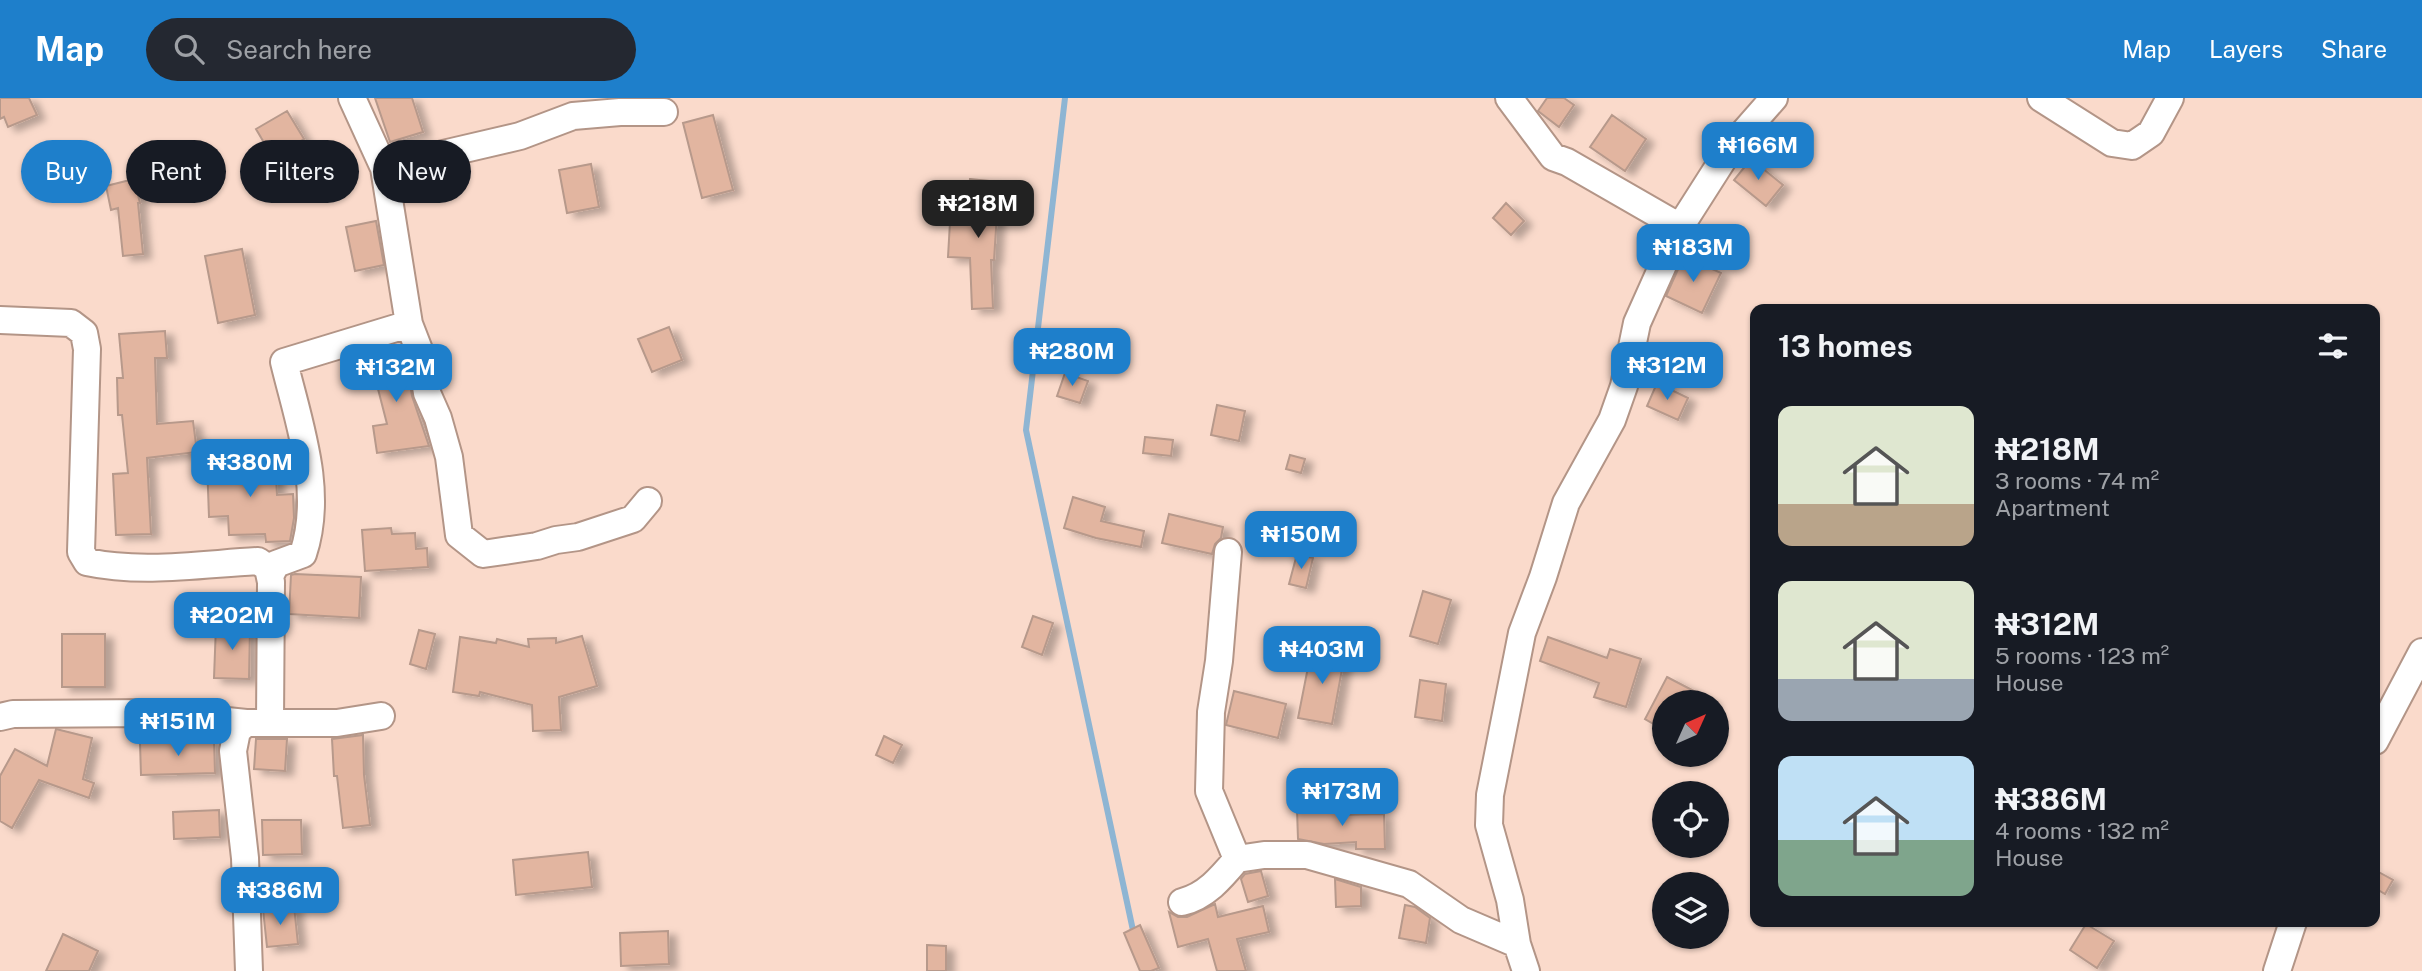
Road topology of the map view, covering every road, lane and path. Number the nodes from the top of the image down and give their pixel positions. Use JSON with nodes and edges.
{"nodes":[{"id":1,"x":352,"y":98,"type":"edge"},
{"id":2,"x":1509,"y":98,"type":"edge"},
{"id":3,"x":1774,"y":98,"type":"edge"},
{"id":4,"x":2041,"y":98,"type":"edge"},
{"id":5,"x":2170,"y":98,"type":"edge"},
{"id":6,"x":664,"y":112,"type":"dead end"},
{"id":7,"x":373,"y":144,"type":"edge"},
{"id":8,"x":471,"y":148,"type":"edge"},
{"id":9,"x":390,"y":203,"type":"edge"},
{"id":10,"x":1680,"y":227,"type":"junction"},
{"id":11,"x":0,"y":320,"type":"edge"},
{"id":12,"x":409,"y":324,"type":"junction"},
{"id":13,"x":648,"y":501,"type":"dead end"},
{"id":14,"x":1228,"y":552,"type":"dead end"},
{"id":15,"x":270,"y":576,"type":"junction"},
{"id":16,"x":2422,"y":652,"type":"edge"},
{"id":17,"x":381,"y":716,"type":"dead end"},
{"id":18,"x":0,"y":717,"type":"edge"},
{"id":19,"x":258,"y":722,"type":"junction"},
{"id":20,"x":2380,"y":732,"type":"edge"},
{"id":21,"x":1237,"y":859,"type":"junction"},
{"id":22,"x":1182,"y":902,"type":"dead end"},
{"id":23,"x":2291,"y":927,"type":"edge"},
{"id":24,"x":1517,"y":944,"type":"junction"},
{"id":25,"x":248,"y":971,"type":"edge"},
{"id":26,"x":1526,"y":971,"type":"edge"},
{"id":27,"x":2277,"y":971,"type":"edge"}],
"edges":[{"from":1,"to":7,"type":"street"},
{"from":2,"to":10,"type":"street"},
{"from":3,"to":10,"type":"street"},
{"from":4,"to":5,"type":"street"},
{"from":6,"to":8,"type":"street"},
{"from":9,"to":12,"type":"street"},
{"from":10,"to":24,"type":"street"},
{"from":11,"to":15,"type":"street"},
{"from":12,"to":13,"type":"street"},
{"from":12,"to":15,"type":"street"},
{"from":14,"to":21,"type":"street"},
{"from":15,"to":19,"type":"street"},
{"from":16,"to":20,"type":"street"},
{"from":17,"to":19,"type":"street"},
{"from":18,"to":19,"type":"street"},
{"from":19,"to":25,"type":"street"},
{"from":21,"to":22,"type":"street"},
{"from":21,"to":24,"type":"street"},
{"from":23,"to":27,"type":"street"},
{"from":24,"to":26,"type":"street"}]}
